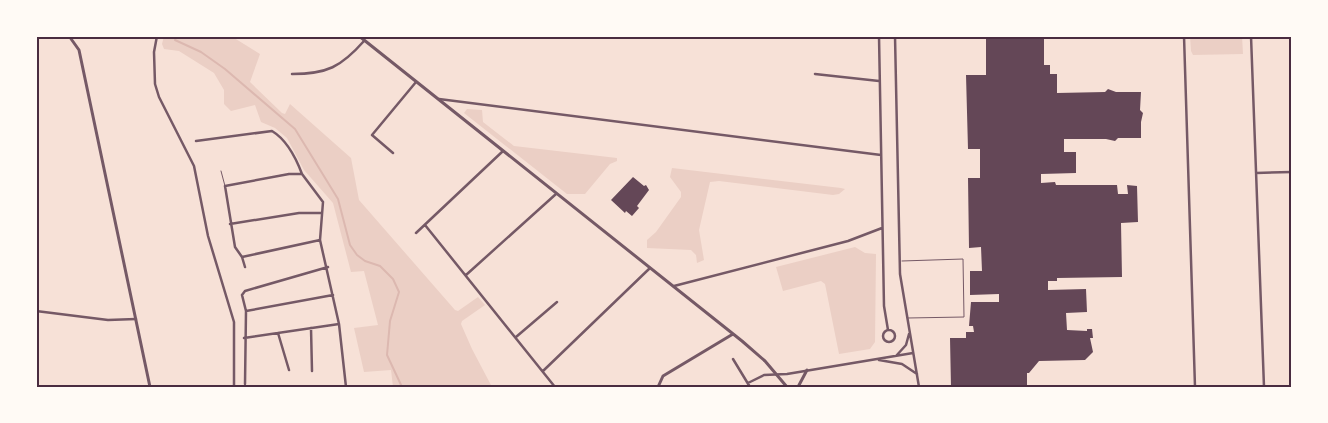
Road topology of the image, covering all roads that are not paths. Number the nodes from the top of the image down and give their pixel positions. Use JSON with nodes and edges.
{"nodes":[{"id":1,"x":70,"y":36,"type":"edge"},
{"id":2,"x":157,"y":36,"type":"edge"},
{"id":3,"x":358,"y":36,"type":"edge"},
{"id":4,"x":878,"y":36,"type":"edge"},
{"id":5,"x":895,"y":36,"type":"edge"},
{"id":6,"x":1184,"y":36,"type":"edge"},
{"id":7,"x":1251,"y":36,"type":"edge"},
{"id":8,"x":364,"y":40,"type":"junction"},
{"id":9,"x":292,"y":74,"type":"dead end"},
{"id":10,"x":815,"y":74,"type":"dead end"},
{"id":11,"x":879,"y":81,"type":"junction"},
{"id":12,"x":416,"y":82,"type":"junction"},
{"id":13,"x":439,"y":99,"type":"junction"},
{"id":14,"x":196,"y":141,"type":"dead end"},
{"id":15,"x":503,"y":151,"type":"junction"},
{"id":16,"x":393,"y":153,"type":"dead end"},
{"id":17,"x":881,"y":155,"type":"junction"},
{"id":18,"x":221,"y":171,"type":"dead end"},
{"id":19,"x":1292,"y":172,"type":"edge"},
{"id":20,"x":1256,"y":173,"type":"junction"},
{"id":21,"x":302,"y":174,"type":"junction"},
{"id":22,"x":225,"y":186,"type":"junction"},
{"id":23,"x":556,"y":194,"type":"junction"},
{"id":24,"x":322,"y":213,"type":"junction"},
{"id":25,"x":230,"y":224,"type":"junction"},
{"id":26,"x":425,"y":225,"type":"junction"},
{"id":27,"x":882,"y":228,"type":"junction"},
{"id":28,"x":416,"y":233,"type":"dead end"},
{"id":29,"x":320,"y":240,"type":"junction"},
{"id":30,"x":242,"y":256,"type":"junction"},
{"id":31,"x":900,"y":261,"type":"junction"},
{"id":32,"x":328,"y":266,"type":"junction"},
{"id":33,"x":245,"y":267,"type":"dead end"},
{"id":34,"x":650,"y":268,"type":"junction"},
{"id":35,"x":466,"y":275,"type":"junction"},
{"id":36,"x":674,"y":286,"type":"junction"},
{"id":37,"x":333,"y":295,"type":"junction"},
{"id":38,"x":557,"y":302,"type":"dead end"},
{"id":39,"x":36,"y":311,"type":"edge"},
{"id":40,"x":246,"y":311,"type":"junction"},
{"id":41,"x":907,"y":318,"type":"junction"},
{"id":42,"x":136,"y":319,"type":"junction"},
{"id":43,"x":339,"y":324,"type":"junction"},
{"id":44,"x":311,"y":328,"type":"junction"},
{"id":45,"x":888,"y":330,"type":"junction"},
{"id":46,"x":910,"y":332,"type":"junction"},
{"id":47,"x":278,"y":333,"type":"junction"},
{"id":48,"x":733,"y":334,"type":"junction"},
{"id":49,"x":516,"y":337,"type":"junction"},
{"id":50,"x":244,"y":338,"type":"junction"},
{"id":51,"x":913,"y":353,"type":"junction"},
{"id":52,"x":896,"y":356,"type":"junction"},
{"id":53,"x":733,"y":359,"type":"dead end"},
{"id":54,"x":875,"y":359,"type":"junction"},
{"id":55,"x":288,"y":370,"type":"dead end"},
{"id":56,"x":807,"y":370,"type":"junction"},
{"id":57,"x":312,"y":371,"type":"dead end"},
{"id":58,"x":542,"y":371,"type":"junction"},
{"id":59,"x":777,"y":374,"type":"junction"},
{"id":60,"x":918,"y":376,"type":"junction"},
{"id":61,"x":245,"y":384,"type":"dead end"},
{"id":62,"x":658,"y":385,"type":"edge"},
{"id":63,"x":749,"y":385,"type":"edge"},
{"id":64,"x":150,"y":387,"type":"edge"},
{"id":65,"x":234,"y":387,"type":"edge"},
{"id":66,"x":346,"y":387,"type":"edge"},
{"id":67,"x":555,"y":387,"type":"edge"},
{"id":68,"x":787,"y":387,"type":"edge"},
{"id":69,"x":798,"y":387,"type":"edge"},
{"id":70,"x":920,"y":387,"type":"edge"},
{"id":71,"x":1196,"y":387,"type":"edge"},
{"id":72,"x":1264,"y":387,"type":"edge"}],
"edges":[{"from":1,"to":42,"type":"street"},
{"from":2,"to":65,"type":"street"},
{"from":3,"to":8,"type":"street"},
{"from":4,"to":11,"type":"street"},
{"from":5,"to":31,"type":"street"},
{"from":6,"to":71,"type":"street"},
{"from":7,"to":20,"type":"street"},
{"from":8,"to":9,"type":"street"},
{"from":8,"to":12,"type":"street"},
{"from":10,"to":11,"type":"street"},
{"from":11,"to":17,"type":"street"},
{"from":12,"to":13,"type":"street"},
{"from":12,"to":16,"type":"street"},
{"from":13,"to":15,"type":"street"},
{"from":13,"to":17,"type":"street"},
{"from":14,"to":21,"type":"street"},
{"from":15,"to":23,"type":"street"},
{"from":15,"to":26,"type":"street"},
{"from":17,"to":27,"type":"street"},
{"from":18,"to":22,"type":"lane"},
{"from":19,"to":20,"type":"street"},
{"from":20,"to":72,"type":"street"},
{"from":21,"to":22,"type":"street"},
{"from":21,"to":24,"type":"street"},
{"from":22,"to":25,"type":"street"},
{"from":23,"to":34,"type":"street"},
{"from":23,"to":35,"type":"street"},
{"from":24,"to":25,"type":"street"},
{"from":24,"to":29,"type":"street"},
{"from":25,"to":30,"type":"street"},
{"from":26,"to":28,"type":"street"},
{"from":26,"to":35,"type":"street"},
{"from":27,"to":36,"type":"street"},
{"from":27,"to":45,"type":"street"},
{"from":29,"to":30,"type":"street"},
{"from":29,"to":32,"type":"street"},
{"from":30,"to":33,"type":"street"},
{"from":31,"to":41,"type":"street"},
{"from":31,"to":41,"type":"lane"},
{"from":32,"to":37,"type":"street"},
{"from":32,"to":40,"type":"street"},
{"from":34,"to":36,"type":"street"},
{"from":34,"to":58,"type":"street"},
{"from":35,"to":49,"type":"street"},
{"from":36,"to":48,"type":"street"},
{"from":37,"to":40,"type":"street"},
{"from":37,"to":43,"type":"street"},
{"from":38,"to":49,"type":"street"},
{"from":39,"to":42,"type":"street"},
{"from":40,"to":50,"type":"street"},
{"from":41,"to":46,"type":"street"},
{"from":42,"to":64,"type":"street"},
{"from":43,"to":44,"type":"street"},
{"from":43,"to":66,"type":"street"},
{"from":44,"to":47,"type":"street"},
{"from":44,"to":57,"type":"street"},
{"from":45,"to":45,"type":"street"},
{"from":46,"to":51,"type":"street"},
{"from":46,"to":52,"type":"street"},
{"from":47,"to":50,"type":"street"},
{"from":47,"to":55,"type":"street"},
{"from":48,"to":59,"type":"street"},
{"from":48,"to":62,"type":"street"},
{"from":49,"to":58,"type":"street"},
{"from":50,"to":61,"type":"street"},
{"from":51,"to":52,"type":"street"},
{"from":51,"to":60,"type":"street"},
{"from":52,"to":54,"type":"street"},
{"from":53,"to":63,"type":"street"},
{"from":54,"to":56,"type":"street"},
{"from":54,"to":60,"type":"street"},
{"from":56,"to":59,"type":"street"},
{"from":56,"to":69,"type":"street"},
{"from":58,"to":67,"type":"street"},
{"from":59,"to":63,"type":"street"},
{"from":59,"to":68,"type":"street"},
{"from":60,"to":70,"type":"street"}]}
